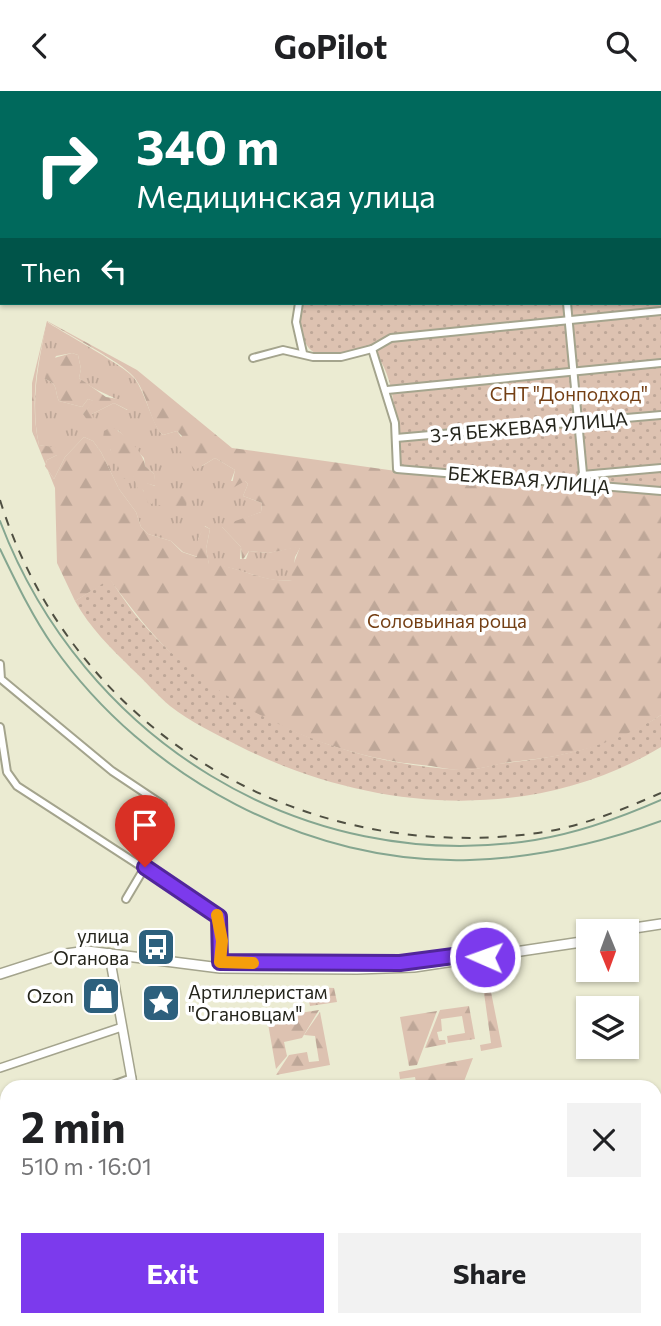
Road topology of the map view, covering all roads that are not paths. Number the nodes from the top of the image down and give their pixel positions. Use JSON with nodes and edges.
{"nodes":[{"id":1,"x":299,"y":305,"type":"edge"},
{"id":2,"x":567,"y":305,"type":"edge"},
{"id":3,"x":661,"y":311,"type":"edge"},
{"id":4,"x":569,"y":320,"type":"junction"},
{"id":5,"x":372,"y":349,"type":"junction"},
{"id":6,"x":303,"y":353,"type":"junction"},
{"id":7,"x":253,"y":358,"type":"dead end"},
{"id":8,"x":661,"y":363,"type":"edge"},
{"id":9,"x":573,"y":371,"type":"junction"},
{"id":10,"x":387,"y":390,"type":"junction"},
{"id":11,"x":661,"y":415,"type":"edge"},
{"id":12,"x":577,"y":423,"type":"junction"},
{"id":13,"x":396,"y":438,"type":"junction"},
{"id":14,"x":661,"y":468,"type":"edge"},
{"id":15,"x":582,"y":475,"type":"junction"},
{"id":16,"x":584,"y":484,"type":"junction"},
{"id":17,"x":661,"y":491,"type":"edge"},
{"id":18,"x":0,"y":664,"type":"edge"},
{"id":19,"x":0,"y":681,"type":"edge"},
{"id":20,"x":0,"y":727,"type":"edge"},
{"id":21,"x":163,"y":805,"type":"dead end"},
{"id":22,"x":145,"y":867,"type":"junction"},
{"id":23,"x":126,"y":899,"type":"dead end"},
{"id":24,"x":661,"y":924,"type":"edge"},
{"id":25,"x":639,"y":927,"type":"edge"},
{"id":26,"x":661,"y":929,"type":"edge"},
{"id":27,"x":639,"y":933,"type":"edge"},
{"id":28,"x":576,"y":937,"type":"edge"},
{"id":29,"x":576,"y":942,"type":"edge"},
{"id":30,"x":109,"y":950,"type":"junction"},
{"id":31,"x":484,"y":954,"type":"junction"},
{"id":32,"x":220,"y":965,"type":"junction"},
{"id":33,"x":0,"y":968,"type":"edge"},
{"id":34,"x":0,"y":974,"type":"edge"},
{"id":35,"x":122,"y":1027,"type":"junction"},
{"id":36,"x":0,"y":1068,"type":"edge"},
{"id":37,"x":132,"y":1080,"type":"edge"}],
"edges":[{"from":1,"to":6,"type":"street"},
{"from":2,"to":4,"type":"street"},
{"from":3,"to":4,"type":"street"},
{"from":4,"to":5,"type":"street"},
{"from":4,"to":9,"type":"street"},
{"from":5,"to":6,"type":"street"},
{"from":5,"to":10,"type":"street"},
{"from":6,"to":7,"type":"street"},
{"from":8,"to":9,"type":"street"},
{"from":9,"to":10,"type":"street"},
{"from":9,"to":12,"type":"street"},
{"from":10,"to":13,"type":"street"},
{"from":11,"to":12,"type":"street","name":"3-Я БЕЖЕВАЯ УЛИЦА"},
{"from":12,"to":13,"type":"street","name":"3-Я БЕЖЕВАЯ УЛИЦА"},
{"from":12,"to":15,"type":"street"},
{"from":13,"to":16,"type":"street","name":"БЕЖЕВАЯ УЛИЦА"},
{"from":14,"to":15,"type":"street"},
{"from":15,"to":16,"type":"street"},
{"from":16,"to":17,"type":"street","name":"БЕЖЕВАЯ УЛИЦА"},
{"from":18,"to":19,"type":"street"},
{"from":19,"to":21,"type":"street"},
{"from":20,"to":22,"type":"street"},
{"from":22,"to":23,"type":"street"},
{"from":22,"to":32,"type":"street"},
{"from":24,"to":25,"type":"main road"},
{"from":26,"to":27,"type":"main road"},
{"from":28,"to":31,"type":"main road"},
{"from":29,"to":31,"type":"main road"},
{"from":30,"to":32,"type":"main road"},
{"from":30,"to":33,"type":"main road"},
{"from":30,"to":34,"type":"main road"},
{"from":30,"to":35,"type":"main road"},
{"from":31,"to":32,"type":"main road"},
{"from":35,"to":36,"type":"street"},
{"from":35,"to":37,"type":"main road"}]}
